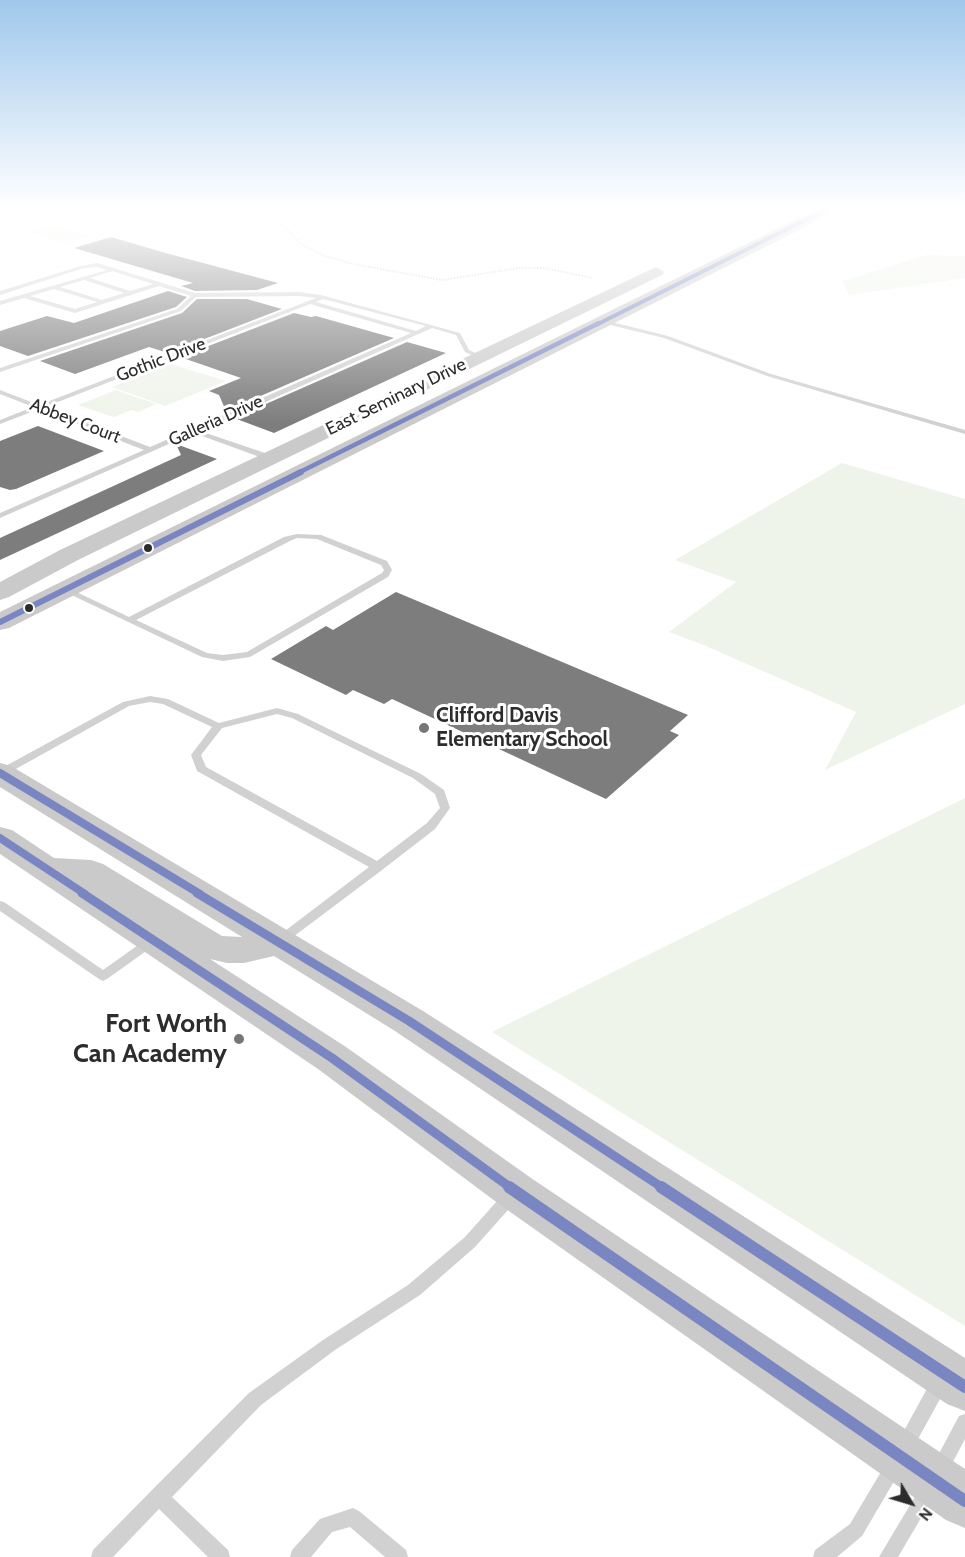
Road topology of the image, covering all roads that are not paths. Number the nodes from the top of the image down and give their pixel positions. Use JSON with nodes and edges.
{"nodes":[{"id":1,"x":46,"y":279,"type":"edge"},
{"id":2,"x":82,"y":279,"type":"edge"},
{"id":3,"x":86,"y":279,"type":"edge"},
{"id":4,"x":140,"y":279,"type":"edge"},
{"id":5,"x":641,"y":279,"type":"edge"},
{"id":6,"x":690,"y":279,"type":"edge"},
{"id":7,"x":158,"y":284,"type":"junction"},
{"id":8,"x":55,"y":286,"type":"junction"},
{"id":9,"x":0,"y":293,"type":"edge"},
{"id":10,"x":130,"y":293,"type":"junction"},
{"id":11,"x":195,"y":295,"type":"junction"},
{"id":12,"x":25,"y":296,"type":"junction"},
{"id":13,"x":321,"y":297,"type":"junction"},
{"id":14,"x":0,"y":298,"type":"edge"},
{"id":15,"x":8,"y":301,"type":"junction"},
{"id":16,"x":102,"y":302,"type":"junction"},
{"id":17,"x":309,"y":302,"type":"junction"},
{"id":18,"x":0,"y":303,"type":"edge"},
{"id":19,"x":604,"y":322,"type":"junction"},
{"id":20,"x":432,"y":326,"type":"junction"},
{"id":21,"x":417,"y":333,"type":"junction"},
{"id":22,"x":479,"y":356,"type":"junction"},
{"id":23,"x":0,"y":370,"type":"edge"},
{"id":24,"x":0,"y":392,"type":"edge"},
{"id":25,"x":39,"y":407,"type":"junction"},
{"id":26,"x":0,"y":422,"type":"edge"},
{"id":27,"x":194,"y":431,"type":"junction"},
{"id":28,"x":965,"y":432,"type":"edge"},
{"id":29,"x":151,"y":450,"type":"junction"},
{"id":30,"x":272,"y":458,"type":"junction"},
{"id":31,"x":305,"y":470,"type":"junction"},
{"id":32,"x":0,"y":516,"type":"edge"},
{"id":33,"x":65,"y":590,"type":"junction"},
{"id":34,"x":0,"y":592,"type":"edge"},
{"id":35,"x":129,"y":620,"type":"junction"},
{"id":36,"x":0,"y":622,"type":"edge"},
{"id":37,"x":218,"y":726,"type":"junction"},
{"id":38,"x":0,"y":773,"type":"edge"},
{"id":39,"x":0,"y":838,"type":"edge"},
{"id":40,"x":378,"y":867,"type":"junction"},
{"id":41,"x":45,"y":868,"type":"junction"},
{"id":42,"x":0,"y":905,"type":"edge"},
{"id":43,"x":154,"y":940,"type":"junction"},
{"id":44,"x":278,"y":942,"type":"junction"},
{"id":45,"x":515,"y":1191,"type":"junction"},
{"id":46,"x":955,"y":1380,"type":"edge"},
{"id":47,"x":965,"y":1422,"type":"edge"},
{"id":48,"x":900,"y":1456,"type":"junction"},
{"id":49,"x":950,"y":1491,"type":"edge"},
{"id":50,"x":158,"y":1496,"type":"junction"},
{"id":51,"x":100,"y":1557,"type":"edge"},
{"id":52,"x":220,"y":1557,"type":"edge"},
{"id":53,"x":298,"y":1557,"type":"edge"},
{"id":54,"x":399,"y":1557,"type":"edge"},
{"id":55,"x":822,"y":1557,"type":"edge"},
{"id":56,"x":888,"y":1557,"type":"edge"}],
"edges":[{"from":1,"to":9,"type":"lane"},
{"from":2,"to":8,"type":"lane"},
{"from":3,"to":10,"type":"lane"},
{"from":4,"to":7,"type":"lane"},
{"from":5,"to":22,"type":"main road","name":"East Seminary Drive"},
{"from":6,"to":19,"type":"main road","name":"East Seminary Drive"},
{"from":7,"to":10,"type":"lane"},
{"from":7,"to":11,"type":"lane"},
{"from":8,"to":12,"type":"lane"},
{"from":8,"to":16,"type":"lane"},
{"from":10,"to":16,"type":"lane"},
{"from":11,"to":13,"type":"lane"},
{"from":11,"to":23,"type":"lane"},
{"from":12,"to":15,"type":"lane"},
{"from":12,"to":16,"type":"lane"},
{"from":13,"to":17,"type":"lane","name":"Gothic Drive"},
{"from":13,"to":20,"type":"lane"},
{"from":14,"to":15,"type":"lane"},
{"from":15,"to":18,"type":"lane"},
{"from":17,"to":21,"type":"lane"},
{"from":17,"to":25,"type":"lane","name":"Gothic Drive"},
{"from":19,"to":28,"type":"lane"},
{"from":19,"to":31,"type":"main road","name":"East Seminary Drive"},
{"from":20,"to":21,"type":"lane","name":"Galleria Drive"},
{"from":20,"to":22,"type":"lane"},
{"from":21,"to":27,"type":"lane","name":"Galleria Drive"},
{"from":22,"to":30,"type":"main road","name":"East Seminary Drive"},
{"from":24,"to":25,"type":"lane","name":"Abbey Court"},
{"from":25,"to":26,"type":"lane","name":"Gothic Drive"},
{"from":25,"to":29,"type":"lane","name":"Abbey Court"},
{"from":27,"to":29,"type":"lane","name":"Galleria Drive"},
{"from":27,"to":30,"type":"lane"},
{"from":29,"to":32,"type":"lane","name":"Galleria Drive"},
{"from":30,"to":31,"type":"main road"},
{"from":30,"to":34,"type":"main road","name":"East Seminary Drive"},
{"from":31,"to":33,"type":"main road","name":"East Seminary Drive"},
{"from":33,"to":35,"type":"lane"},
{"from":33,"to":36,"type":"main road","name":"East Seminary Drive"},
{"from":35,"to":35,"type":"lane"},
{"from":37,"to":38,"type":"lane"},
{"from":37,"to":40,"type":"lane"},
{"from":37,"to":40,"type":"lane"},
{"from":38,"to":44,"type":"main road"},
{"from":39,"to":41,"type":"main road"},
{"from":40,"to":44,"type":"lane"},
{"from":41,"to":43,"type":"main road"},
{"from":41,"to":44,"type":"main road"},
{"from":42,"to":43,"type":"lane"},
{"from":43,"to":45,"type":"main road"},
{"from":44,"to":46,"type":"main road"},
{"from":45,"to":48,"type":"main road"},
{"from":45,"to":50,"type":"lane"},
{"from":46,"to":48,"type":"lane"},
{"from":47,"to":49,"type":"lane"},
{"from":48,"to":49,"type":"main road"},
{"from":48,"to":55,"type":"lane"},
{"from":49,"to":56,"type":"lane"},
{"from":50,"to":51,"type":"lane"},
{"from":50,"to":52,"type":"lane"},
{"from":53,"to":54,"type":"lane"}]}
